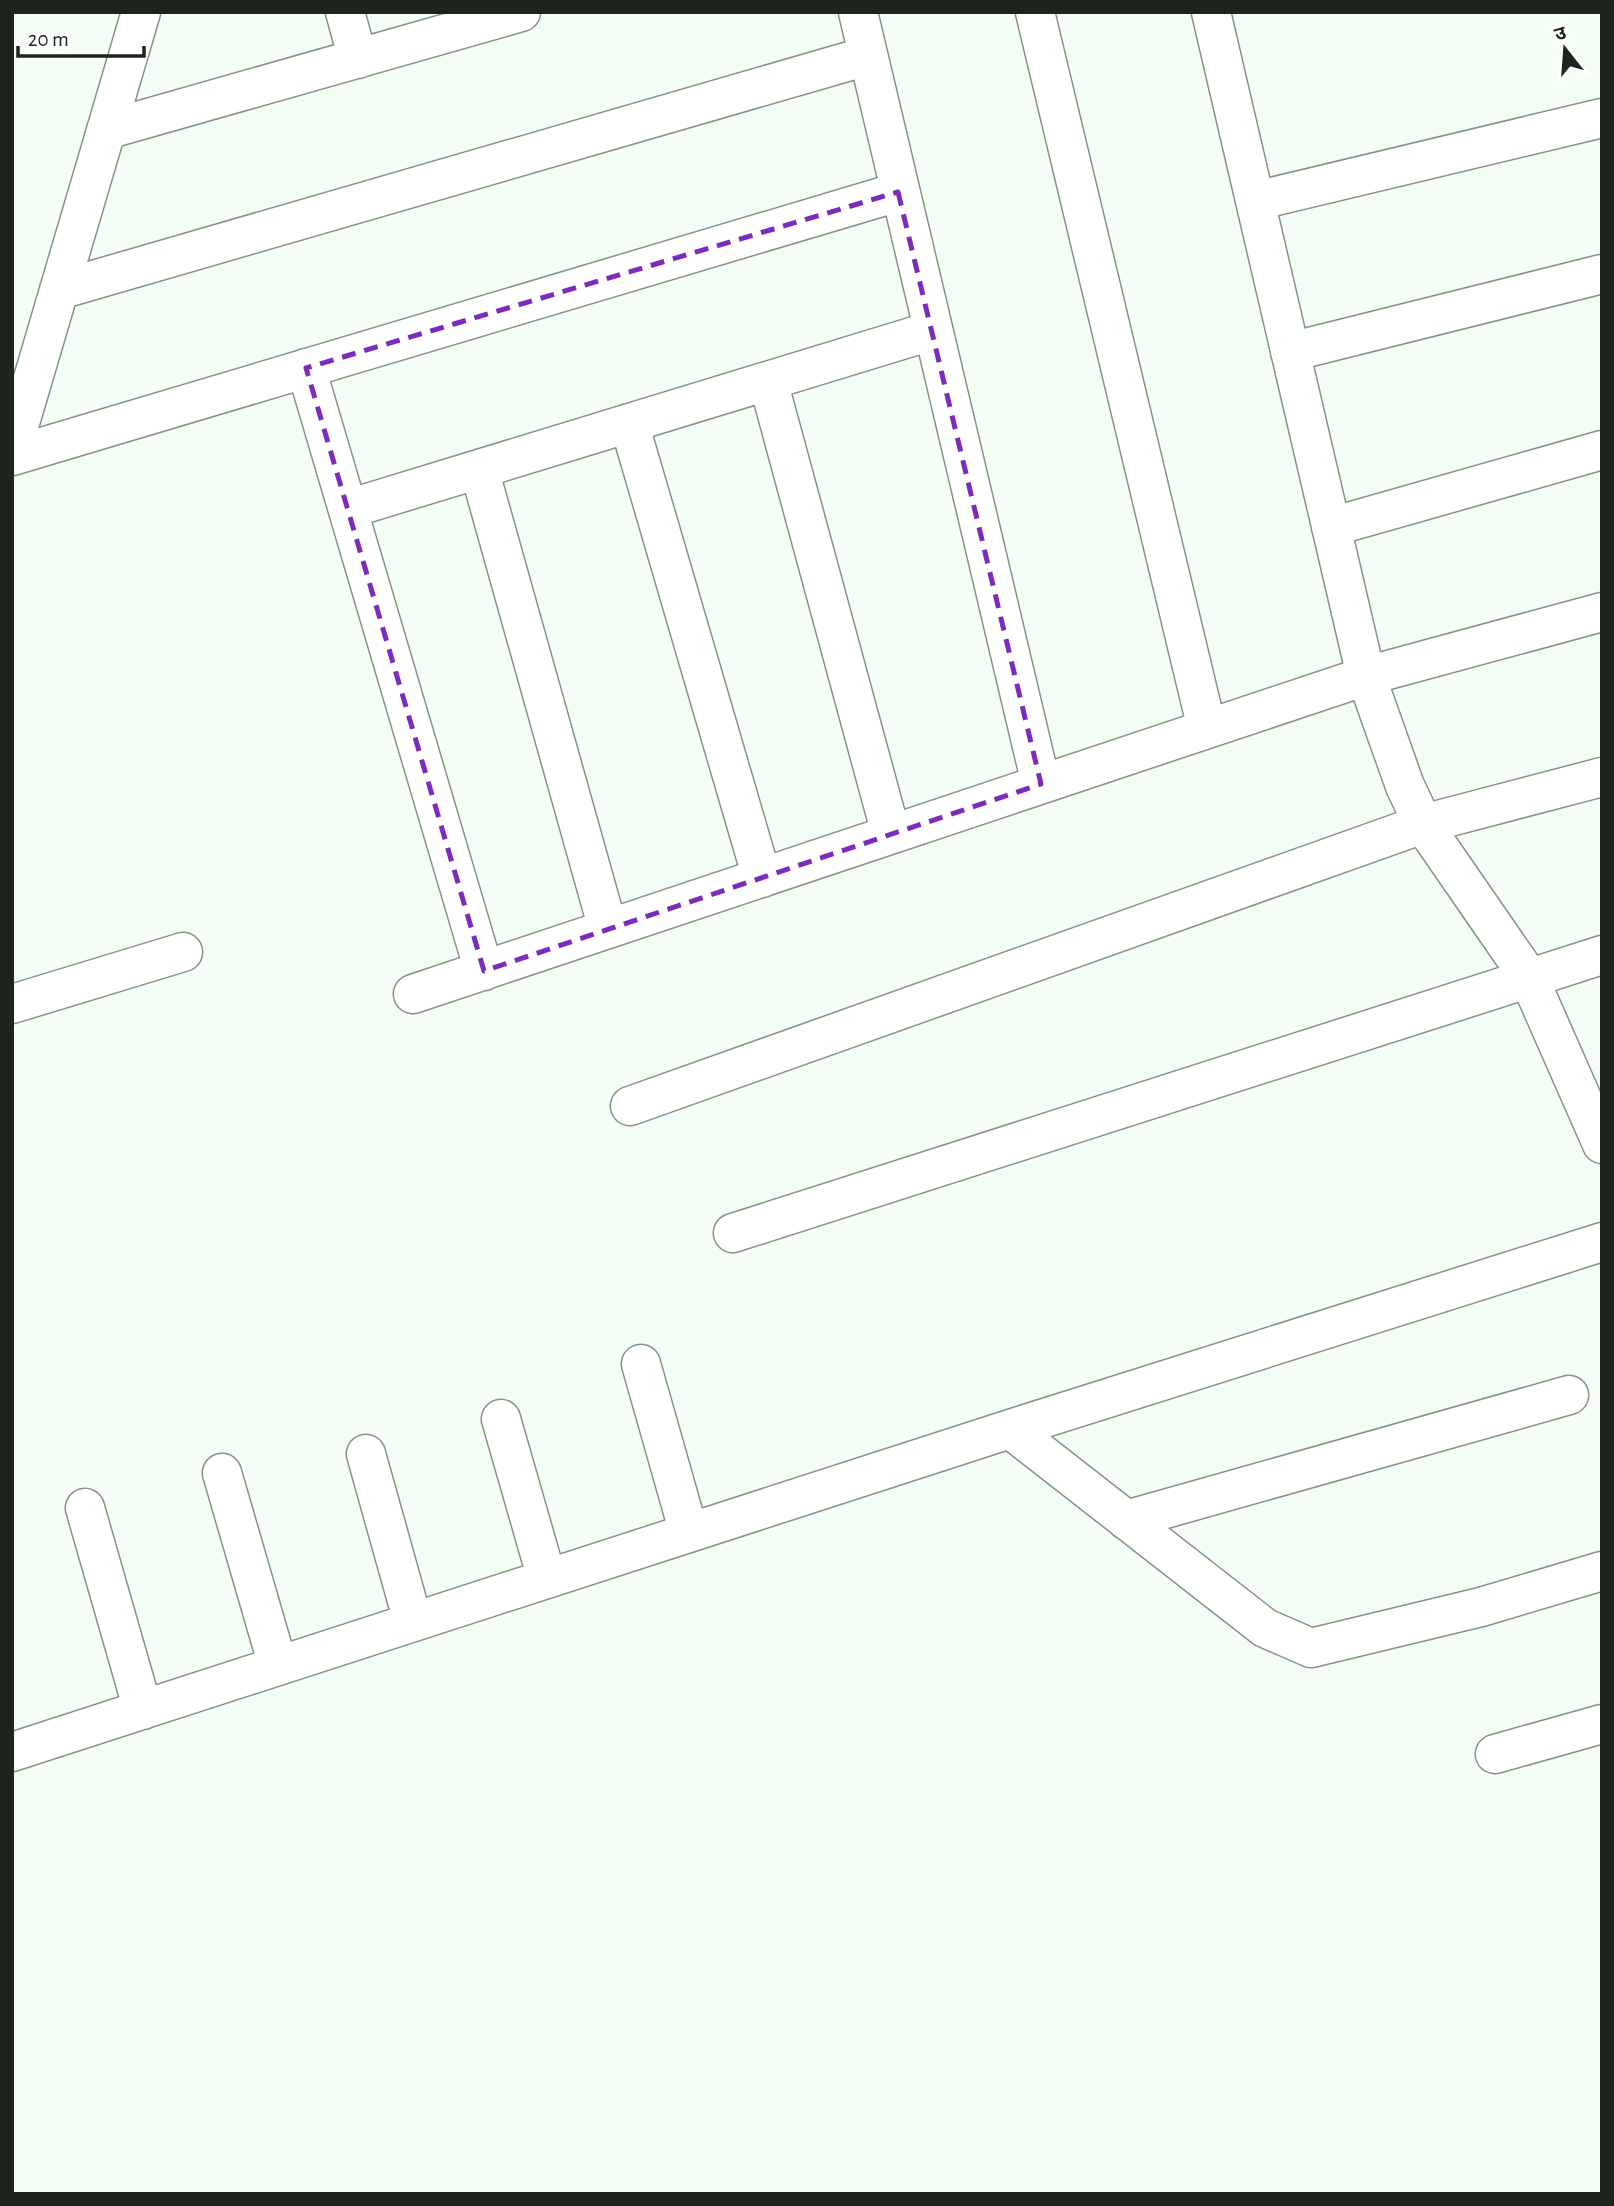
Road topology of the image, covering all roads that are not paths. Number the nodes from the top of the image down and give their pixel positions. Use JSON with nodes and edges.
{"nodes":[{"id":1,"x":141,"y":12,"type":"edge"},
{"id":2,"x":345,"y":12,"type":"edge"},
{"id":3,"x":858,"y":12,"type":"edge"},
{"id":4,"x":1035,"y":12,"type":"edge"},
{"id":5,"x":519,"y":13,"type":"edge"},
{"id":6,"x":1218,"y":14,"type":"edge"},
{"id":7,"x":867,"y":55,"type":"junction"},
{"id":8,"x":358,"y":59,"type":"junction"},
{"id":9,"x":1602,"y":118,"type":"edge"},
{"id":10,"x":106,"y":130,"type":"junction"},
{"id":11,"x":898,"y":192,"type":"junction"},
{"id":12,"x":1255,"y":201,"type":"junction"},
{"id":13,"x":1602,"y":274,"type":"edge"},
{"id":14,"x":59,"y":290,"type":"junction"},
{"id":15,"x":931,"y":331,"type":"junction"},
{"id":16,"x":1290,"y":352,"type":"junction"},
{"id":17,"x":306,"y":368,"type":"junction"},
{"id":18,"x":768,"y":381,"type":"junction"},
{"id":19,"x":629,"y":423,"type":"junction"},
{"id":20,"x":12,"y":450,"type":"edge"},
{"id":21,"x":1602,"y":450,"type":"edge"},
{"id":22,"x":12,"y":456,"type":"edge"},
{"id":23,"x":479,"y":469,"type":"junction"},
{"id":24,"x":348,"y":509,"type":"junction"},
{"id":25,"x":1331,"y":527,"type":"junction"},
{"id":26,"x":1602,"y":612,"type":"edge"},
{"id":27,"x":1366,"y":676,"type":"junction"},
{"id":28,"x":1207,"y":729,"type":"junction"},
{"id":29,"x":1602,"y":777,"type":"edge"},
{"id":30,"x":1041,"y":784,"type":"junction"},
{"id":31,"x":1423,"y":824,"type":"junction"},
{"id":32,"x":891,"y":834,"type":"junction"},
{"id":33,"x":762,"y":877,"type":"junction"},
{"id":34,"x":608,"y":929,"type":"junction"},
{"id":35,"x":183,"y":952,"type":"dead end"},
{"id":36,"x":1602,"y":955,"type":"edge"},
{"id":37,"x":484,"y":971,"type":"junction"},
{"id":38,"x":1528,"y":976,"type":"junction"},
{"id":39,"x":414,"y":994,"type":"dead end"},
{"id":40,"x":12,"y":1004,"type":"edge"},
{"id":41,"x":630,"y":1106,"type":"dead end"},
{"id":42,"x":1597,"y":1119,"type":"edge"},
{"id":43,"x":733,"y":1233,"type":"dead end"},
{"id":44,"x":1602,"y":1242,"type":"edge"},
{"id":45,"x":641,"y":1364,"type":"dead end"},
{"id":46,"x":1569,"y":1395,"type":"dead end"},
{"id":47,"x":501,"y":1419,"type":"dead end"},
{"id":48,"x":1010,"y":1429,"type":"junction"},
{"id":49,"x":366,"y":1454,"type":"dead end"},
{"id":50,"x":222,"y":1473,"type":"dead end"},
{"id":51,"x":85,"y":1508,"type":"dead end"},
{"id":52,"x":1126,"y":1520,"type":"junction"},
{"id":53,"x":689,"y":1533,"type":"junction"},
{"id":54,"x":1602,"y":1571,"type":"edge"},
{"id":55,"x":547,"y":1579,"type":"junction"},
{"id":56,"x":413,"y":1622,"type":"junction"},
{"id":57,"x":278,"y":1666,"type":"junction"},
{"id":58,"x":143,"y":1710,"type":"junction"},
{"id":59,"x":1602,"y":1724,"type":"edge"},
{"id":60,"x":12,"y":1752,"type":"edge"},
{"id":61,"x":1495,"y":1754,"type":"dead end"}],
"edges":[{"from":1,"to":10,"type":"street"},
{"from":2,"to":8,"type":"street"},
{"from":3,"to":7,"type":"street"},
{"from":4,"to":28,"type":"street"},
{"from":5,"to":8,"type":"street"},
{"from":6,"to":12,"type":"street"},
{"from":7,"to":11,"type":"street"},
{"from":7,"to":14,"type":"street"},
{"from":8,"to":10,"type":"street"},
{"from":9,"to":12,"type":"street"},
{"from":10,"to":14,"type":"street"},
{"from":11,"to":15,"type":"street"},
{"from":11,"to":17,"type":"street"},
{"from":12,"to":16,"type":"street"},
{"from":13,"to":16,"type":"street"},
{"from":14,"to":20,"type":"street"},
{"from":15,"to":18,"type":"street"},
{"from":15,"to":30,"type":"street"},
{"from":16,"to":25,"type":"street"},
{"from":17,"to":22,"type":"street"},
{"from":17,"to":24,"type":"street"},
{"from":18,"to":19,"type":"street"},
{"from":18,"to":32,"type":"street"},
{"from":19,"to":23,"type":"street"},
{"from":19,"to":33,"type":"street"},
{"from":21,"to":25,"type":"street"},
{"from":23,"to":24,"type":"street"},
{"from":23,"to":34,"type":"street"},
{"from":24,"to":37,"type":"street"},
{"from":25,"to":27,"type":"street"},
{"from":26,"to":27,"type":"street"},
{"from":27,"to":28,"type":"street"},
{"from":27,"to":31,"type":"street"},
{"from":28,"to":30,"type":"street"},
{"from":29,"to":31,"type":"street"},
{"from":30,"to":32,"type":"street"},
{"from":31,"to":38,"type":"street"},
{"from":31,"to":41,"type":"street"},
{"from":32,"to":33,"type":"street"},
{"from":33,"to":34,"type":"street"},
{"from":34,"to":37,"type":"street"},
{"from":35,"to":40,"type":"street"},
{"from":36,"to":38,"type":"street"},
{"from":37,"to":39,"type":"street"},
{"from":38,"to":42,"type":"street"},
{"from":38,"to":43,"type":"street"},
{"from":44,"to":48,"type":"street"},
{"from":45,"to":53,"type":"street"},
{"from":46,"to":52,"type":"street"},
{"from":47,"to":55,"type":"street"},
{"from":48,"to":52,"type":"street"},
{"from":48,"to":53,"type":"street"},
{"from":49,"to":56,"type":"street"},
{"from":50,"to":57,"type":"street"},
{"from":51,"to":58,"type":"street"},
{"from":52,"to":54,"type":"street"},
{"from":53,"to":55,"type":"street"},
{"from":55,"to":56,"type":"street"},
{"from":56,"to":57,"type":"street"},
{"from":57,"to":58,"type":"street"},
{"from":58,"to":60,"type":"street"},
{"from":59,"to":61,"type":"street"}]}
